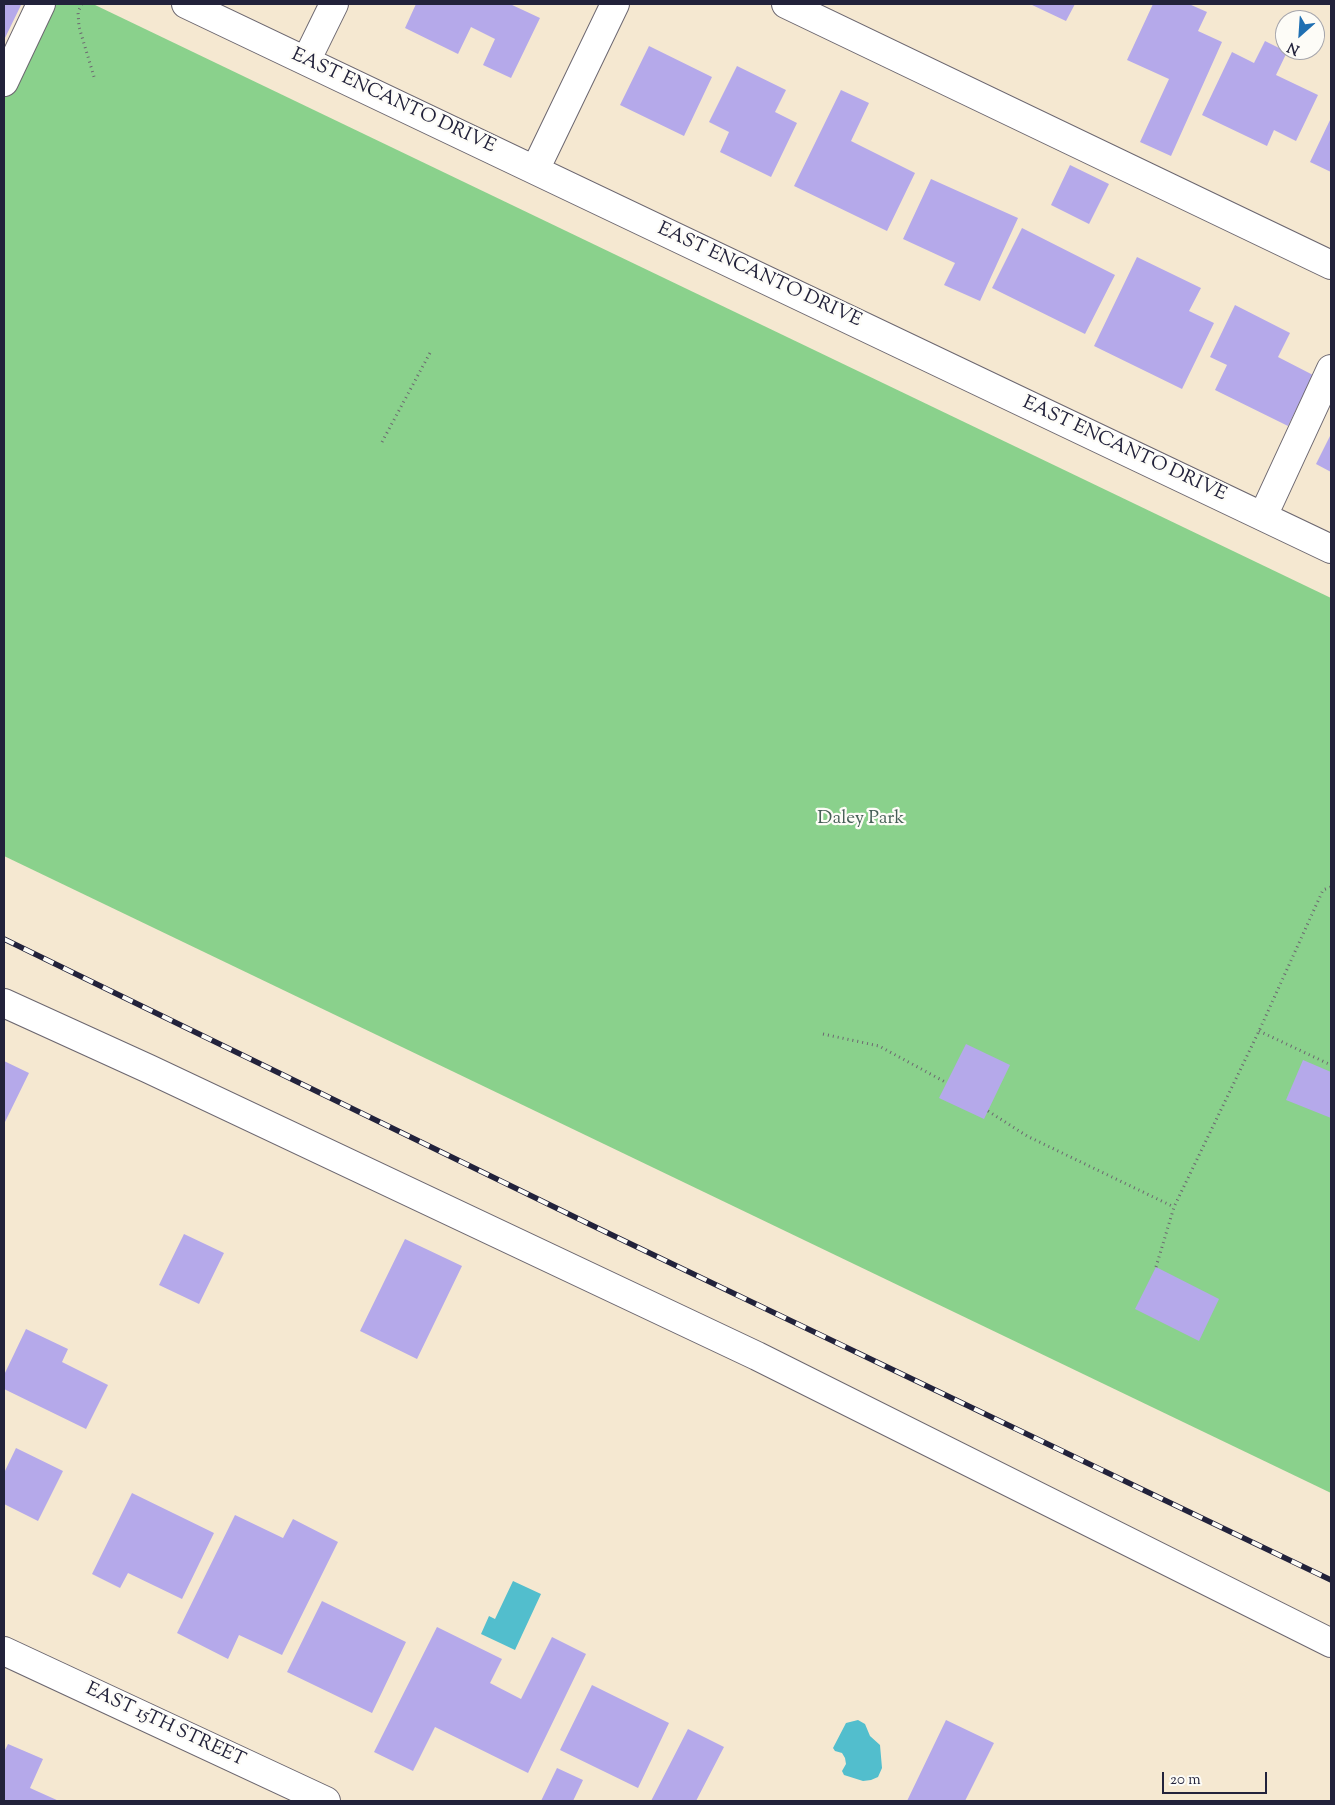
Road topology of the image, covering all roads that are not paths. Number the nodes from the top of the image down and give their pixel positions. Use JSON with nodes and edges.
{"nodes":[{"id":1,"x":41,"y":4,"type":"edge"},
{"id":2,"x":186,"y":4,"type":"edge"},
{"id":3,"x":334,"y":4,"type":"edge"},
{"id":4,"x":615,"y":4,"type":"edge"},
{"id":5,"x":786,"y":4,"type":"edge"},
{"id":6,"x":306,"y":61,"type":"junction"},
{"id":7,"x":4,"y":82,"type":"edge"},
{"id":8,"x":535,"y":170,"type":"junction"},
{"id":9,"x":1331,"y":265,"type":"edge"},
{"id":10,"x":1331,"y":369,"type":"edge"},
{"id":11,"x":1263,"y":516,"type":"junction"},
{"id":12,"x":1331,"y":549,"type":"edge"},
{"id":13,"x":4,"y":1003,"type":"edge"},
{"id":14,"x":1331,"y":1643,"type":"edge"},
{"id":15,"x":4,"y":1651,"type":"edge"},
{"id":16,"x":326,"y":1801,"type":"edge"}],
"edges":[{"from":1,"to":7,"type":"street"},
{"from":2,"to":6,"type":"street","name":"EAST ENCANTO DRIVE"},
{"from":3,"to":6,"type":"street"},
{"from":4,"to":8,"type":"street"},
{"from":5,"to":9,"type":"street"},
{"from":6,"to":8,"type":"street","name":"EAST ENCANTO DRIVE"},
{"from":8,"to":11,"type":"street","name":"EAST ENCANTO DRIVE"},
{"from":10,"to":11,"type":"street"},
{"from":11,"to":12,"type":"street","name":"EAST ENCANTO DRIVE"},
{"from":13,"to":14,"type":"street"},
{"from":15,"to":16,"type":"street","name":"EAST 15TH STREET"}]}
